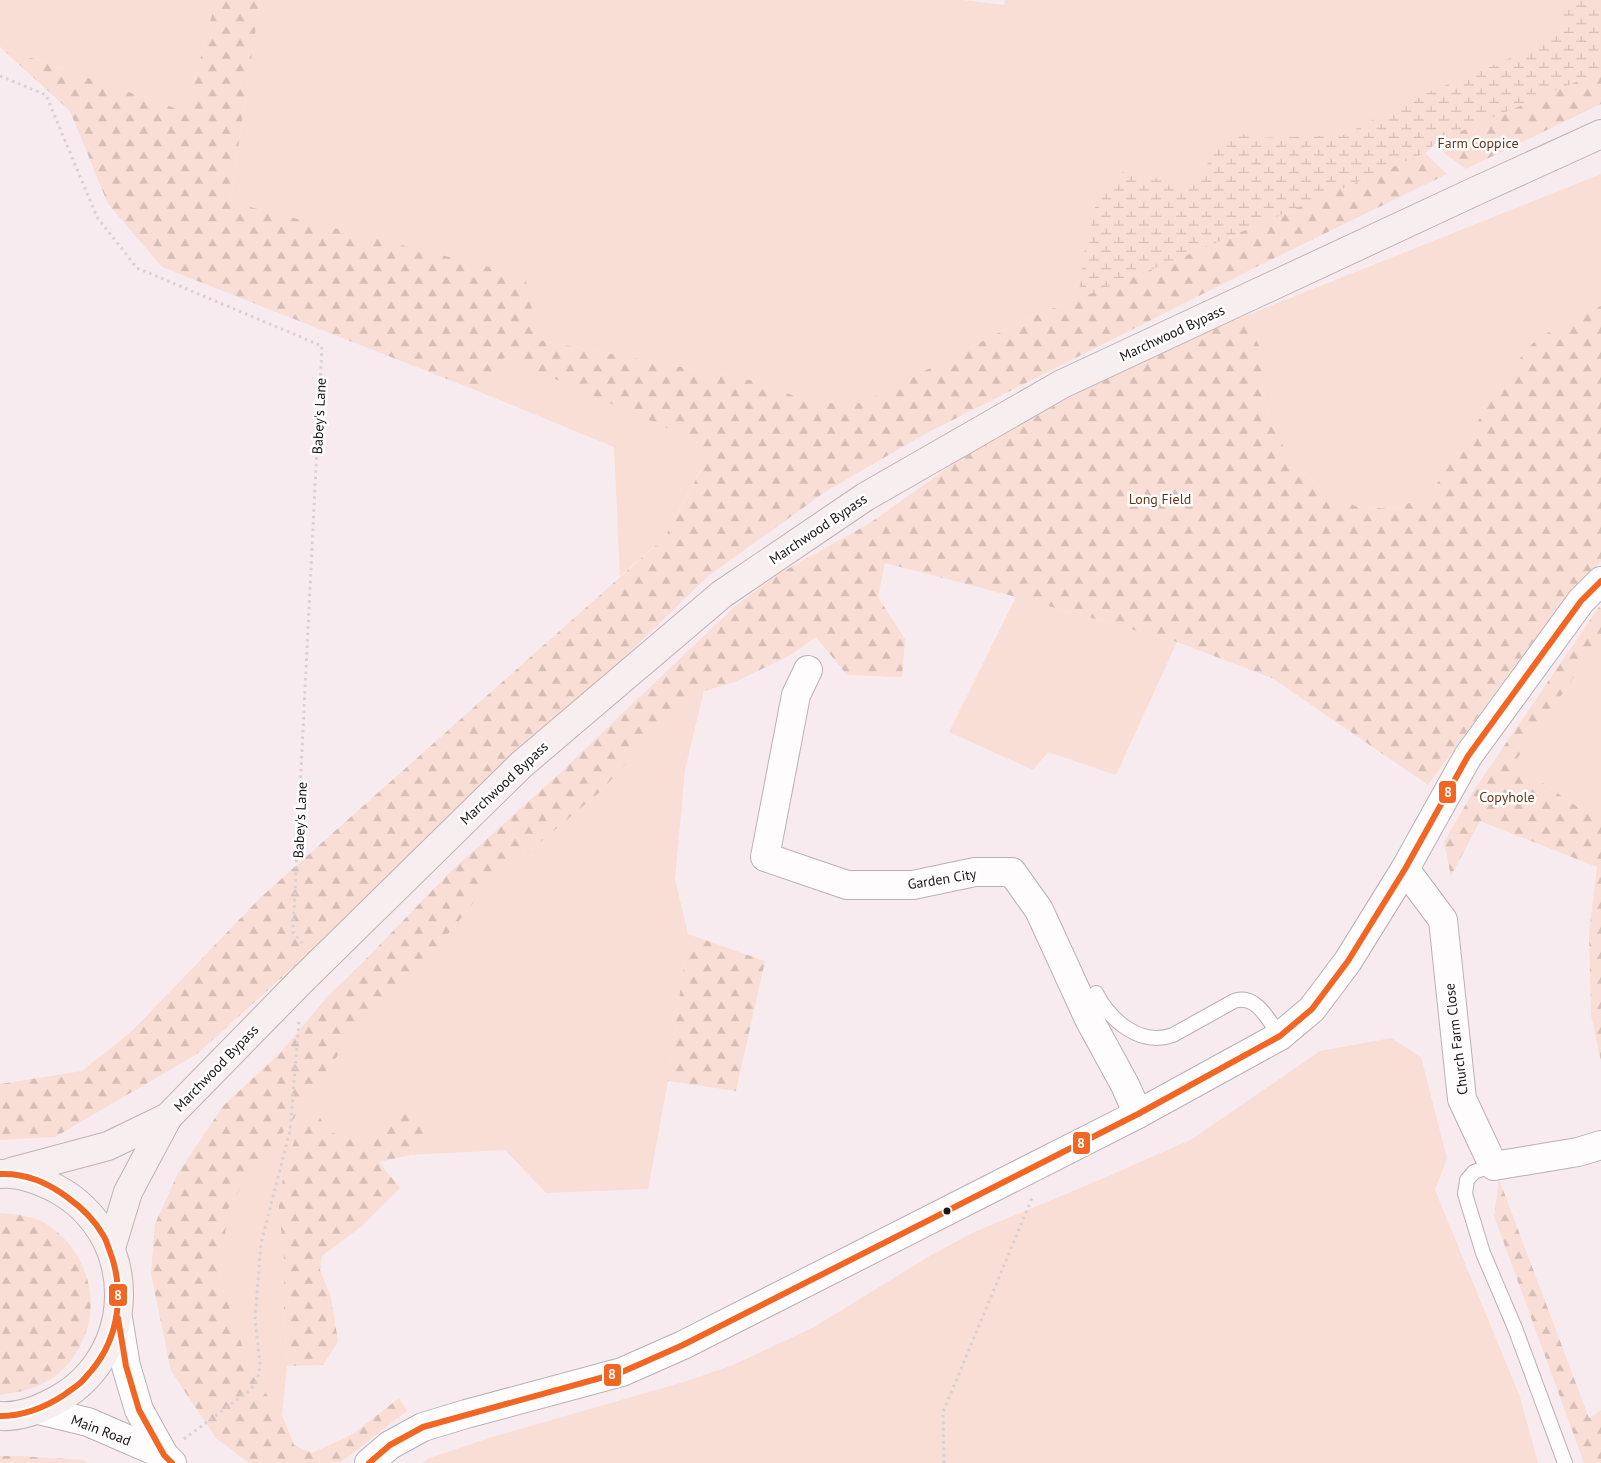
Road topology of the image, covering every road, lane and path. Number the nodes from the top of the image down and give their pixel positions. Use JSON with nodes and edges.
{"nodes":[{"id":1,"x":0,"y":76,"type":"edge"},
{"id":2,"x":1601,"y":134,"type":"edge"},
{"id":3,"x":1601,"y":581,"type":"edge"},
{"id":4,"x":808,"y":670,"type":"dead end"},
{"id":5,"x":1405,"y":870,"type":"junction"},
{"id":6,"x":303,"y":944,"type":"dead end"},
{"id":7,"x":1096,"y":993,"type":"dead end"},
{"id":8,"x":299,"y":1031,"type":"dead end"},
{"id":9,"x":1280,"y":1036,"type":"junction"},
{"id":10,"x":1138,"y":1114,"type":"junction"},
{"id":11,"x":168,"y":1117,"type":"junction"},
{"id":12,"x":1601,"y":1145,"type":"edge"},
{"id":13,"x":1493,"y":1165,"type":"junction"},
{"id":14,"x":4,"y":1174,"type":"edge"},
{"id":15,"x":1034,"y":1194,"type":"dead end"},
{"id":16,"x":111,"y":1248,"type":"junction"},
{"id":17,"x":118,"y":1318,"type":"junction"},
{"id":18,"x":38,"y":1410,"type":"junction"},
{"id":19,"x":0,"y":1416,"type":"edge"},
{"id":20,"x":168,"y":1459,"type":"edge"},
{"id":21,"x":369,"y":1463,"type":"edge"},
{"id":22,"x":944,"y":1463,"type":"edge"},
{"id":23,"x":1565,"y":1463,"type":"edge"}],
"edges":[{"from":1,"to":6,"type":"path","name":"Babey's Lane"},
{"from":2,"to":11,"type":"main road","name":"Marchwood Bypass"},
{"from":3,"to":5,"type":"street"},
{"from":4,"to":10,"type":"street","name":"Garden City"},
{"from":5,"to":9,"type":"street"},
{"from":5,"to":13,"type":"street","name":"Church Farm Close"},
{"from":7,"to":9,"type":"lane"},
{"from":8,"to":20,"type":"path"},
{"from":9,"to":10,"type":"street"},
{"from":10,"to":21,"type":"street"},
{"from":11,"to":14,"type":"main road","name":"Marchwood Bypass"},
{"from":11,"to":16,"type":"main road","name":"Marchwood Bypass"},
{"from":12,"to":13,"type":"street"},
{"from":13,"to":23,"type":"lane"},
{"from":14,"to":16,"type":"main road"},
{"from":15,"to":22,"type":"path"},
{"from":16,"to":17,"type":"main road"},
{"from":17,"to":18,"type":"main road"},
{"from":17,"to":20,"type":"street","name":"Main Road"},
{"from":18,"to":19,"type":"main road"},
{"from":18,"to":20,"type":"street","name":"Main Road"}]}
